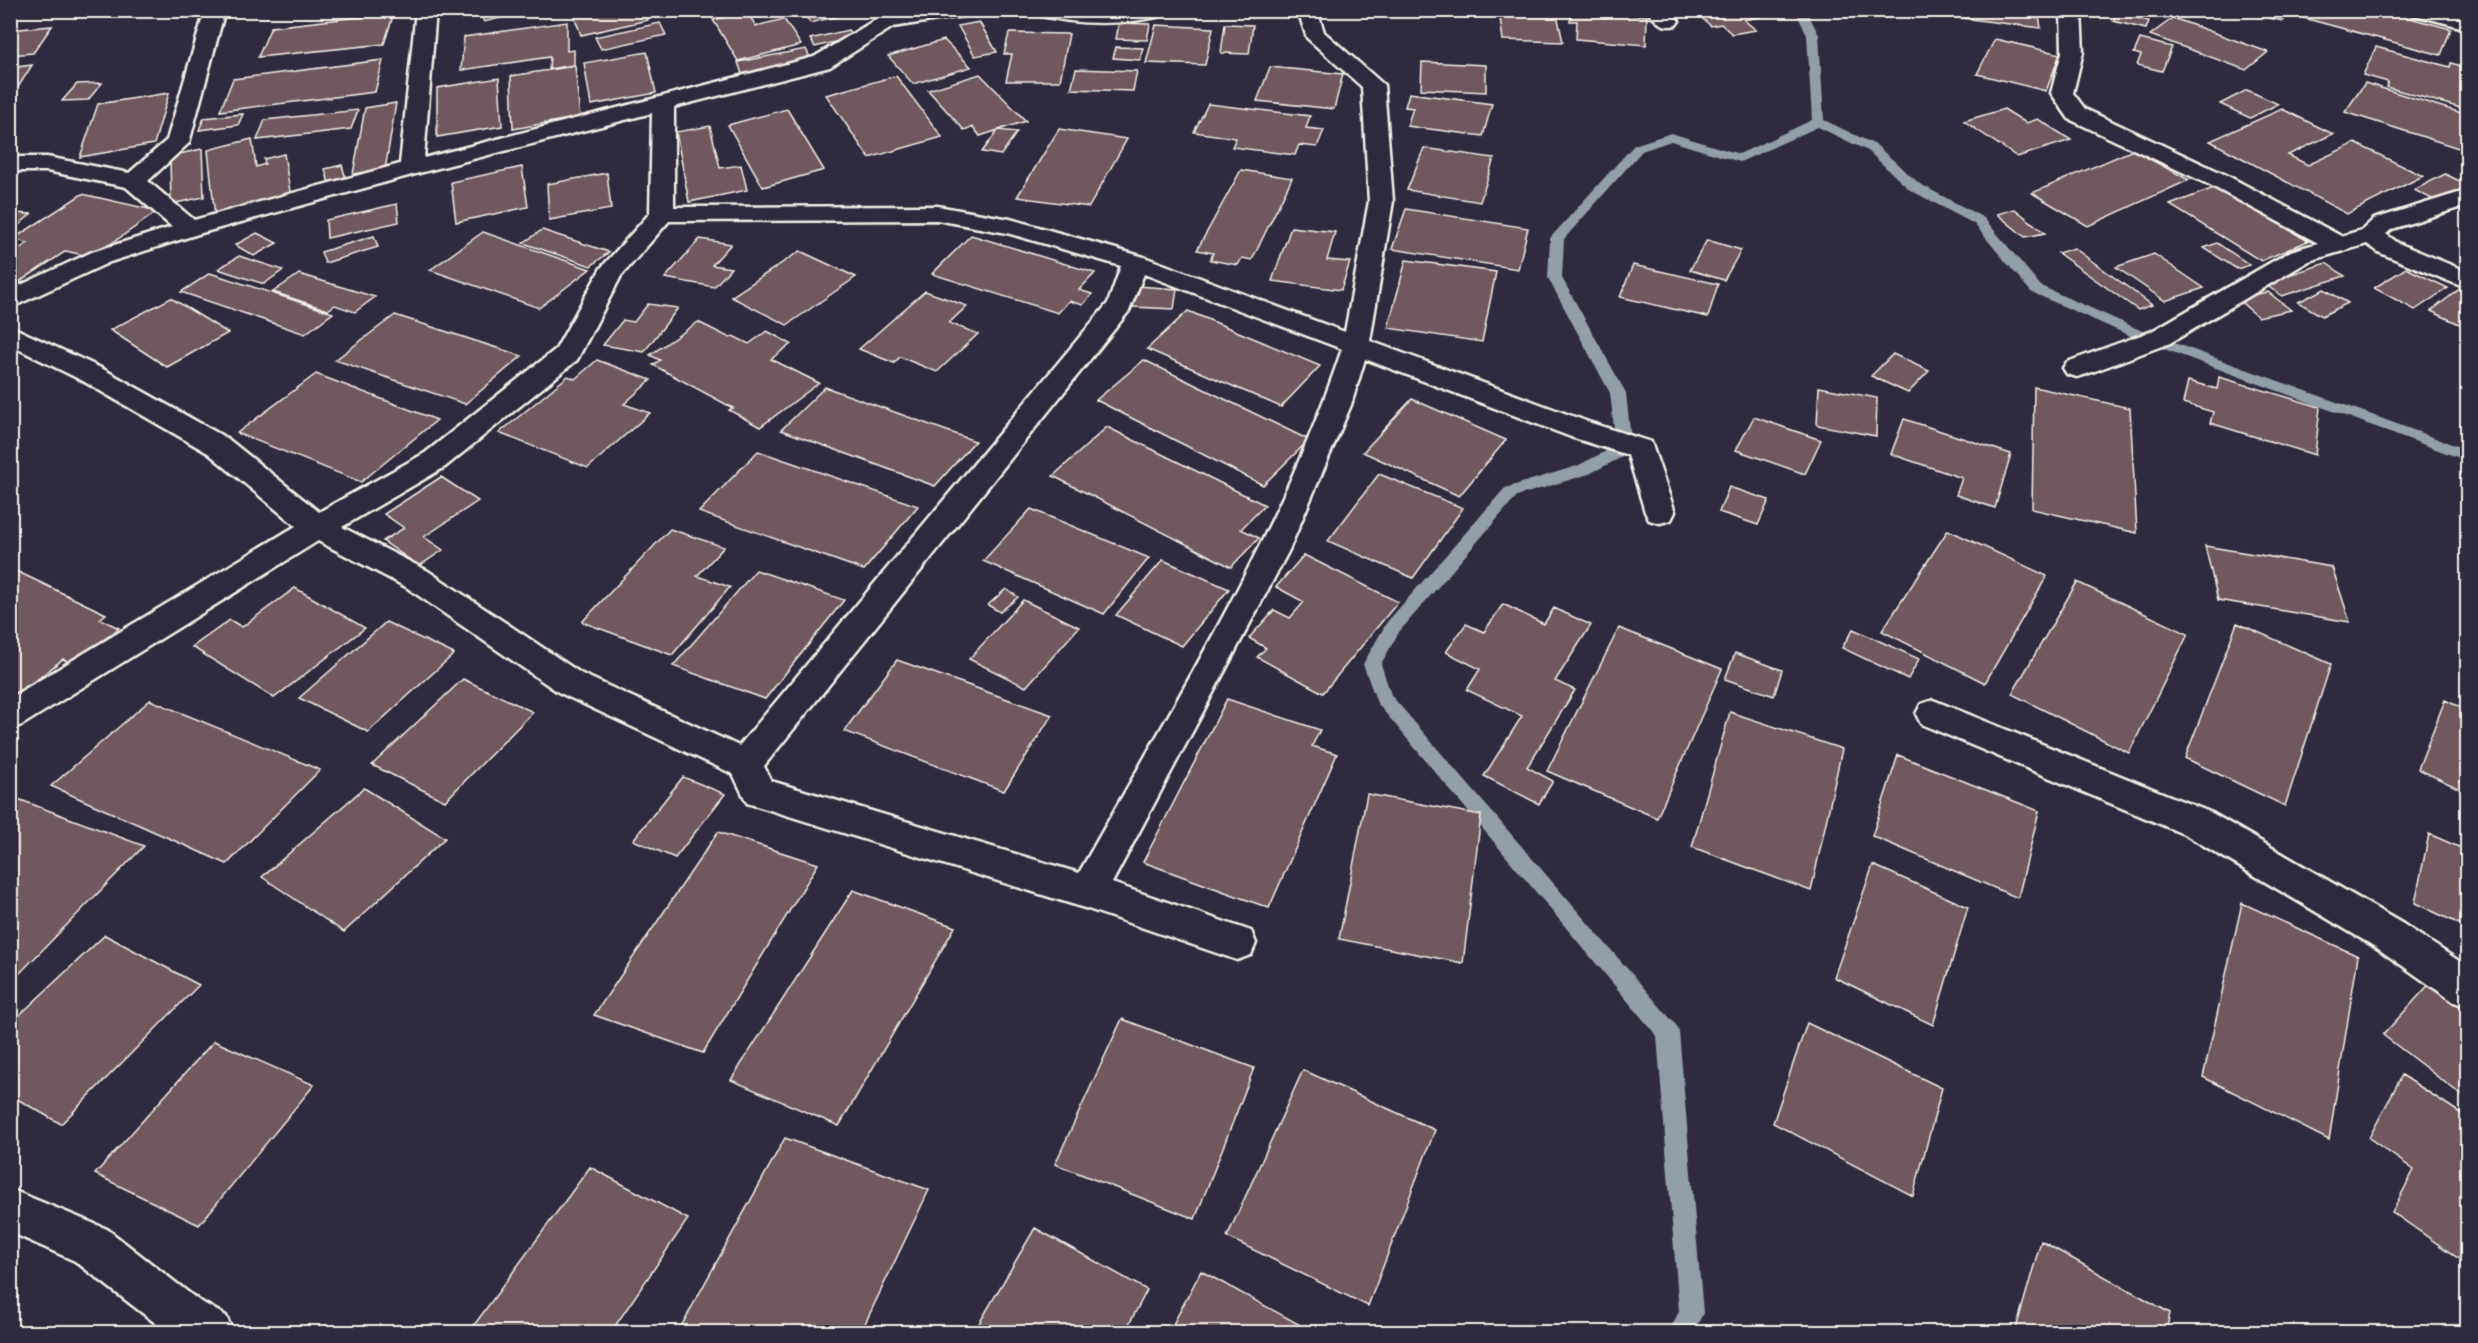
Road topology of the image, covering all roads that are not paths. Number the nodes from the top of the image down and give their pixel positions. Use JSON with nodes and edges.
{"nodes":[{"id":1,"x":215,"y":10,"type":"edge"},
{"id":2,"x":426,"y":10,"type":"edge"},
{"id":3,"x":963,"y":10,"type":"edge"},
{"id":4,"x":1041,"y":10,"type":"edge"},
{"id":5,"x":1162,"y":10,"type":"edge"},
{"id":6,"x":1300,"y":10,"type":"edge"},
{"id":7,"x":2071,"y":10,"type":"edge"},
{"id":8,"x":2418,"y":10,"type":"edge"},
{"id":9,"x":892,"y":14,"type":"edge"},
{"id":10,"x":2468,"y":23,"type":"edge"},
{"id":11,"x":663,"y":104,"type":"junction"},
{"id":12,"x":10,"y":164,"type":"edge"},
{"id":13,"x":411,"y":168,"type":"junction"},
{"id":14,"x":134,"y":181,"type":"junction"},
{"id":15,"x":2468,"y":197,"type":"edge"},
{"id":16,"x":662,"y":214,"type":"junction"},
{"id":17,"x":189,"y":229,"type":"junction"},
{"id":18,"x":2371,"y":235,"type":"junction"},
{"id":19,"x":2340,"y":244,"type":"junction"},
{"id":20,"x":1135,"y":262,"type":"junction"},
{"id":21,"x":2468,"y":281,"type":"edge"},
{"id":22,"x":10,"y":300,"type":"edge"},
{"id":23,"x":10,"y":334,"type":"edge"},
{"id":24,"x":1356,"y":346,"type":"junction"},
{"id":25,"x":2077,"y":368,"type":"dead end"},
{"id":26,"x":1660,"y":512,"type":"dead end"},
{"id":27,"x":317,"y":527,"type":"junction"},
{"id":28,"x":1934,"y":714,"type":"dead end"},
{"id":29,"x":10,"y":715,"type":"edge"},
{"id":30,"x":745,"y":764,"type":"junction"},
{"id":31,"x":1088,"y":892,"type":"junction"},
{"id":32,"x":1238,"y":943,"type":"dead end"},
{"id":33,"x":2468,"y":988,"type":"edge"},
{"id":34,"x":10,"y":1210,"type":"edge"},
{"id":35,"x":210,"y":1332,"type":"edge"}],
"edges":[{"from":1,"to":14,"type":"street"},
{"from":2,"to":13,"type":"street"},
{"from":3,"to":9,"type":"street"},
{"from":4,"to":5,"type":"street"},
{"from":6,"to":24,"type":"street"},
{"from":7,"to":19,"type":"street"},
{"from":8,"to":10,"type":"street"},
{"from":9,"to":11,"type":"street"},
{"from":11,"to":13,"type":"street"},
{"from":11,"to":16,"type":"street"},
{"from":12,"to":14,"type":"street"},
{"from":13,"to":17,"type":"street"},
{"from":14,"to":17,"type":"street"},
{"from":15,"to":18,"type":"street"},
{"from":16,"to":20,"type":"street"},
{"from":16,"to":27,"type":"street"},
{"from":17,"to":22,"type":"street"},
{"from":18,"to":19,"type":"street"},
{"from":18,"to":21,"type":"street"},
{"from":19,"to":25,"type":"street"},
{"from":20,"to":24,"type":"street"},
{"from":20,"to":30,"type":"street"},
{"from":23,"to":27,"type":"street"},
{"from":24,"to":26,"type":"street"},
{"from":24,"to":31,"type":"street"},
{"from":27,"to":29,"type":"street"},
{"from":27,"to":30,"type":"street"},
{"from":28,"to":33,"type":"street"},
{"from":30,"to":31,"type":"street"},
{"from":31,"to":32,"type":"street"},
{"from":34,"to":35,"type":"street"}]}
